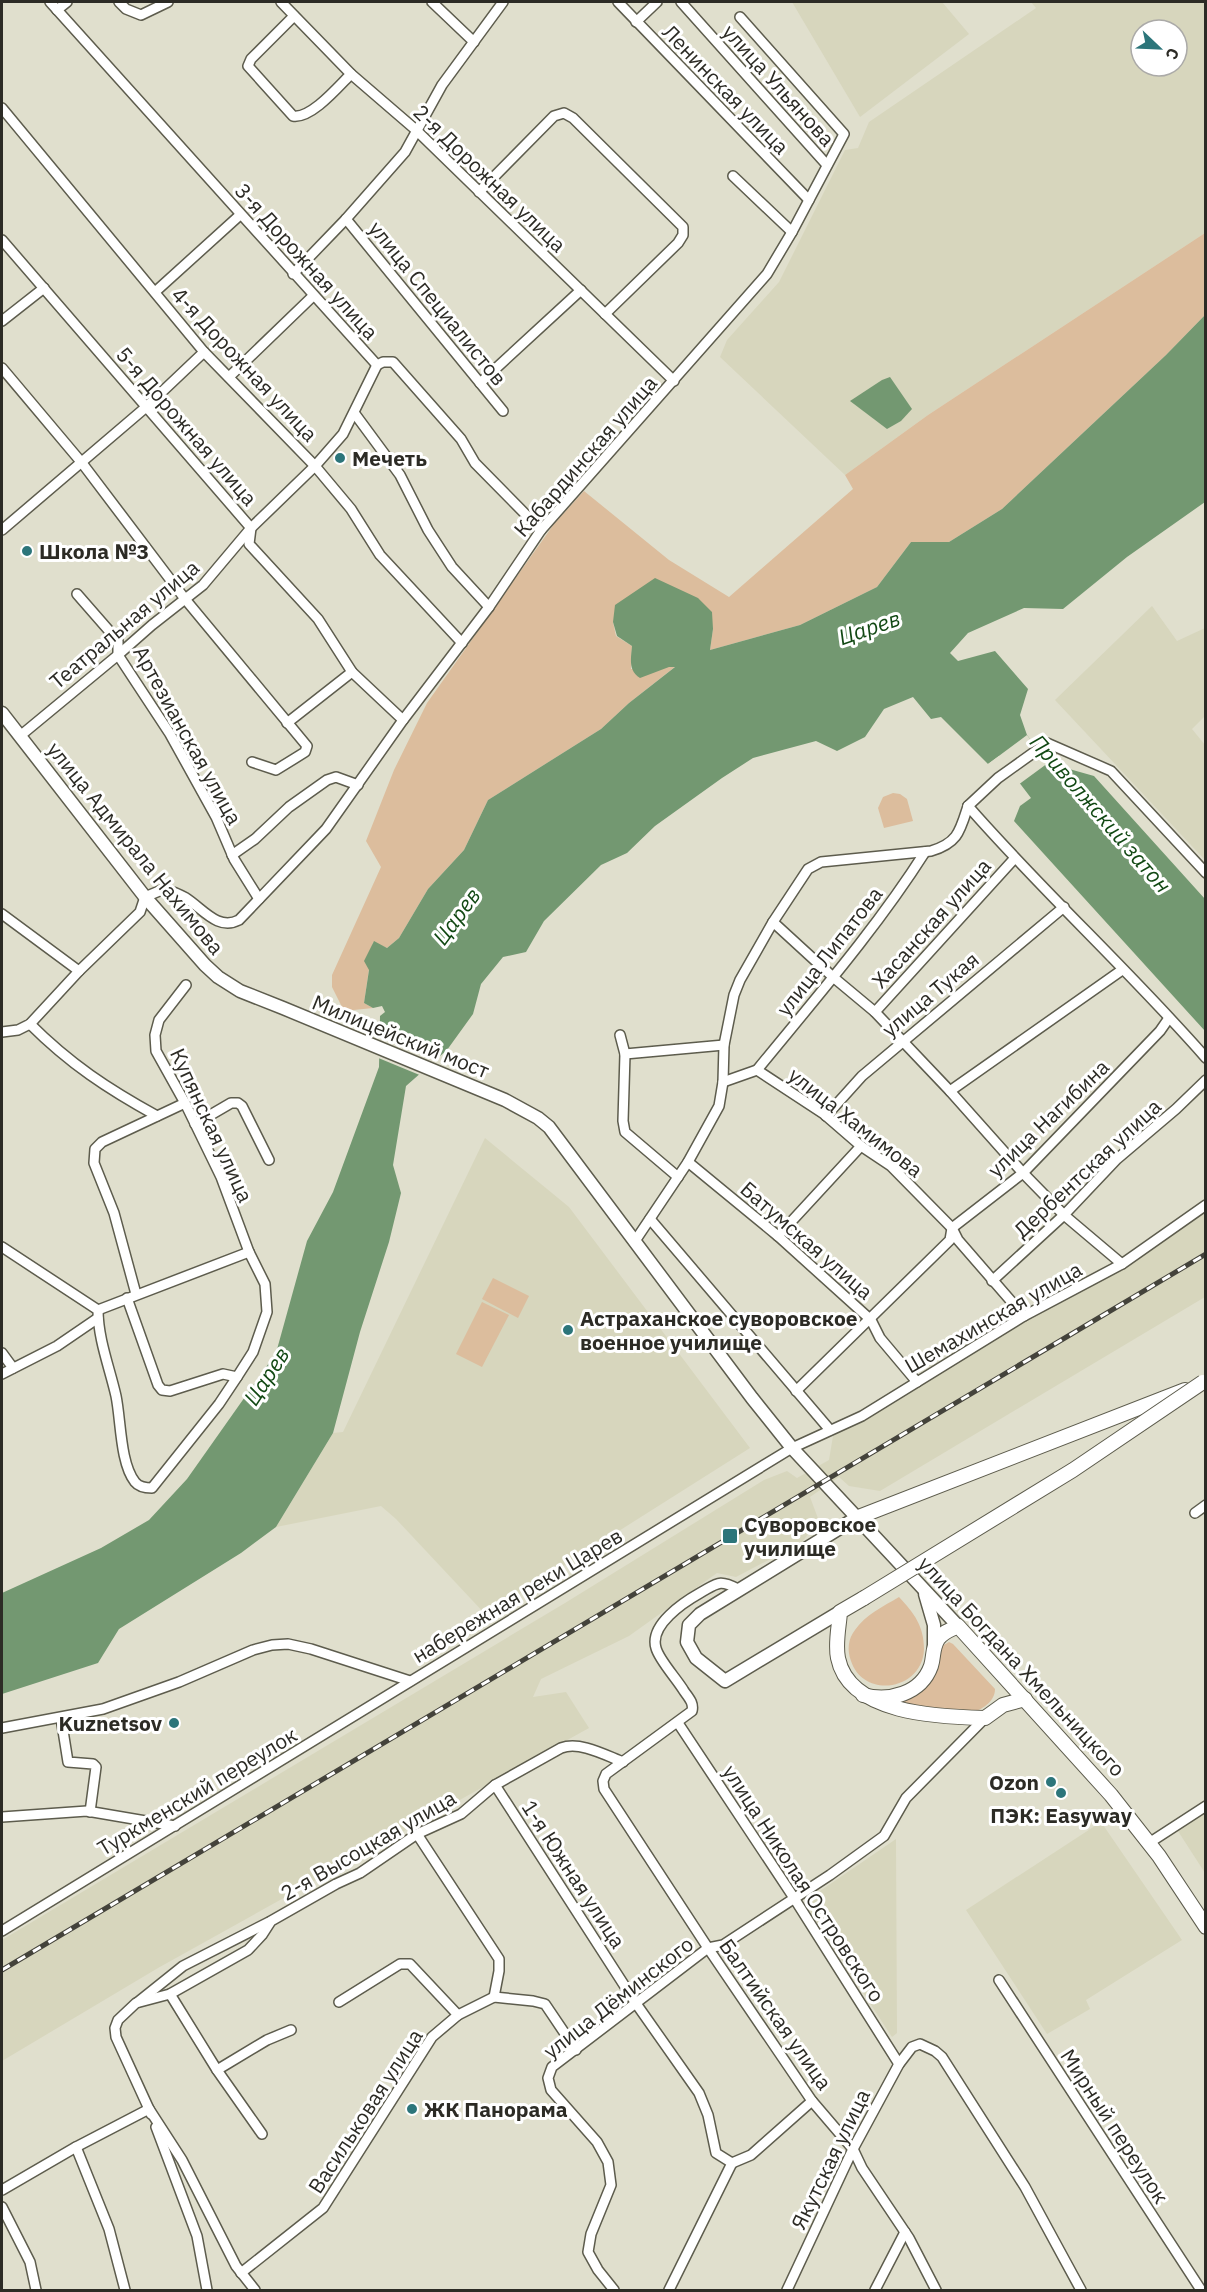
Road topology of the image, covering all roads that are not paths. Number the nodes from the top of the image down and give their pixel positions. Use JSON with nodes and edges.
{"nodes":[{"id":1,"x":50,"y":2,"type":"edge"},
{"id":2,"x":67,"y":2,"type":"edge"},
{"id":3,"x":168,"y":2,"type":"edge"},
{"id":4,"x":281,"y":2,"type":"edge"},
{"id":5,"x":432,"y":2,"type":"edge"},
{"id":6,"x":503,"y":2,"type":"edge"},
{"id":7,"x":618,"y":2,"type":"edge"},
{"id":8,"x":657,"y":2,"type":"edge"},
{"id":9,"x":681,"y":2,"type":"edge"},
{"id":10,"x":122,"y":5,"type":"edge"},
{"id":11,"x":57,"y":10,"type":"junction"},
{"id":12,"x":294,"y":16,"type":"junction"},
{"id":13,"x":741,"y":17,"type":"dead end"},
{"id":14,"x":636,"y":22,"type":"junction"},
{"id":15,"x":474,"y":42,"type":"junction"},
{"id":16,"x":351,"y":74,"type":"junction"},
{"id":17,"x":2,"y":110,"type":"edge"},
{"id":18,"x":416,"y":130,"type":"junction"},
{"id":19,"x":827,"y":165,"type":"junction"},
{"id":20,"x":733,"y":176,"type":"dead end"},
{"id":21,"x":479,"y":192,"type":"junction"},
{"id":22,"x":808,"y":200,"type":"junction"},
{"id":23,"x":240,"y":214,"type":"junction"},
{"id":24,"x":346,"y":219,"type":"junction"},
{"id":25,"x":792,"y":232,"type":"junction"},
{"id":26,"x":2,"y":240,"type":"edge"},
{"id":27,"x":293,"y":274,"type":"junction"},
{"id":28,"x":44,"y":288,"type":"junction"},
{"id":29,"x":581,"y":290,"type":"junction"},
{"id":30,"x":155,"y":292,"type":"junction"},
{"id":31,"x":313,"y":296,"type":"junction"},
{"id":32,"x":605,"y":314,"type":"junction"},
{"id":33,"x":2,"y":321,"type":"edge"},
{"id":34,"x":204,"y":352,"type":"junction"},
{"id":35,"x":377,"y":365,"type":"junction"},
{"id":36,"x":2,"y":368,"type":"edge"},
{"id":37,"x":229,"y":377,"type":"junction"},
{"id":38,"x":674,"y":381,"type":"junction"},
{"id":39,"x":480,"y":382,"type":"junction"},
{"id":40,"x":145,"y":408,"type":"junction"},
{"id":41,"x":503,"y":411,"type":"dead end"},
{"id":42,"x":355,"y":414,"type":"junction"},
{"id":43,"x":82,"y":463,"type":"junction"},
{"id":44,"x":315,"y":466,"type":"junction"},
{"id":45,"x":251,"y":528,"type":"junction"},
{"id":46,"x":2,"y":530,"type":"edge"},
{"id":47,"x":541,"y":530,"type":"junction"},
{"id":48,"x":77,"y":594,"type":"dead end"},
{"id":49,"x":185,"y":599,"type":"junction"},
{"id":50,"x":489,"y":607,"type":"junction"},
{"id":51,"x":462,"y":644,"type":"junction"},
{"id":52,"x":118,"y":655,"type":"junction"},
{"id":53,"x":352,"y":672,"type":"junction"},
{"id":54,"x":2,"y":714,"type":"edge"},
{"id":55,"x":403,"y":720,"type":"junction"},
{"id":56,"x":287,"y":723,"type":"junction"},
{"id":57,"x":20,"y":736,"type":"junction"},
{"id":58,"x":252,"y":762,"type":"dead end"},
{"id":59,"x":358,"y":784,"type":"junction"},
{"id":60,"x":968,"y":806,"type":"junction"},
{"id":61,"x":925,"y":852,"type":"junction"},
{"id":62,"x":232,"y":855,"type":"junction"},
{"id":63,"x":1014,"y":859,"type":"junction"},
{"id":64,"x":1206,"y":873,"type":"edge"},
{"id":65,"x":146,"y":897,"type":"junction"},
{"id":66,"x":259,"y":899,"type":"junction"},
{"id":67,"x":1064,"y":906,"type":"junction"},
{"id":68,"x":2,"y":914,"type":"edge"},
{"id":69,"x":773,"y":922,"type":"junction"},
{"id":70,"x":1122,"y":970,"type":"junction"},
{"id":71,"x":79,"y":971,"type":"junction"},
{"id":72,"x":833,"y":977,"type":"junction"},
{"id":73,"x":186,"y":985,"type":"dead end"},
{"id":74,"x":283,"y":1008,"type":"joint"},
{"id":75,"x":875,"y":1012,"type":"junction"},
{"id":76,"x":1170,"y":1018,"type":"junction"},
{"id":77,"x":30,"y":1024,"type":"junction"},
{"id":78,"x":2,"y":1032,"type":"edge"},
{"id":79,"x":620,"y":1035,"type":"dead end"},
{"id":80,"x":903,"y":1040,"type":"junction"},
{"id":81,"x":724,"y":1044,"type":"junction"},
{"id":82,"x":625,"y":1054,"type":"junction"},
{"id":83,"x":1206,"y":1058,"type":"edge"},
{"id":84,"x":757,"y":1070,"type":"junction"},
{"id":85,"x":1206,"y":1080,"type":"edge"},
{"id":86,"x":723,"y":1082,"type":"junction"},
{"id":87,"x":950,"y":1091,"type":"junction"},
{"id":88,"x":185,"y":1103,"type":"junction"},
{"id":89,"x":157,"y":1116,"type":"junction"},
{"id":90,"x":826,"y":1116,"type":"junction"},
{"id":91,"x":195,"y":1124,"type":"junction"},
{"id":92,"x":861,"y":1146,"type":"junction"},
{"id":93,"x":269,"y":1161,"type":"dead end"},
{"id":94,"x":688,"y":1162,"type":"junction"},
{"id":95,"x":1023,"y":1173,"type":"junction"},
{"id":96,"x":678,"y":1177,"type":"junction"},
{"id":97,"x":1206,"y":1205,"type":"edge"},
{"id":98,"x":1064,"y":1215,"type":"junction"},
{"id":99,"x":650,"y":1219,"type":"junction"},
{"id":100,"x":952,"y":1228,"type":"junction"},
{"id":101,"x":778,"y":1236,"type":"junction"},
{"id":102,"x":635,"y":1241,"type":"junction"},
{"id":103,"x":2,"y":1247,"type":"edge"},
{"id":104,"x":249,"y":1252,"type":"junction"},
{"id":105,"x":1122,"y":1264,"type":"junction"},
{"id":106,"x":992,"y":1281,"type":"junction"},
{"id":107,"x":132,"y":1296,"type":"junction"},
{"id":108,"x":98,"y":1314,"type":"junction"},
{"id":109,"x":1024,"y":1316,"type":"junction"},
{"id":110,"x":871,"y":1320,"type":"junction"},
{"id":111,"x":2,"y":1353,"type":"edge"},
{"id":112,"x":13,"y":1368,"type":"junction"},
{"id":113,"x":2,"y":1374,"type":"edge"},
{"id":114,"x":237,"y":1377,"type":"junction"},
{"id":115,"x":1204,"y":1381,"type":"edge"},
{"id":116,"x":917,"y":1382,"type":"junction"},
{"id":117,"x":796,"y":1391,"type":"junction"},
{"id":118,"x":830,"y":1430,"type":"junction"},
{"id":119,"x":792,"y":1448,"type":"junction"},
{"id":120,"x":1206,"y":1505,"type":"edge"},
{"id":121,"x":1195,"y":1513,"type":"dead end"},
{"id":122,"x":856,"y":1518,"type":"junction"},
{"id":123,"x":738,"y":1589,"type":"junction"},
{"id":124,"x":924,"y":1590,"type":"junction"},
{"id":125,"x":840,"y":1612,"type":"junction"},
{"id":126,"x":958,"y":1626,"type":"junction"},
{"id":127,"x":934,"y":1647,"type":"junction"},
{"id":128,"x":410,"y":1681,"type":"junction"},
{"id":129,"x":863,"y":1695,"type":"junction"},
{"id":130,"x":1025,"y":1699,"type":"junction"},
{"id":131,"x":61,"y":1718,"type":"junction"},
{"id":132,"x":985,"y":1718,"type":"junction"},
{"id":133,"x":678,"y":1723,"type":"junction"},
{"id":134,"x":2,"y":1728,"type":"edge"},
{"id":135,"x":623,"y":1762,"type":"junction"},
{"id":136,"x":495,"y":1785,"type":"junction"},
{"id":137,"x":1206,"y":1806,"type":"edge"},
{"id":138,"x":90,"y":1812,"type":"junction"},
{"id":139,"x":2,"y":1817,"type":"edge"},
{"id":140,"x":175,"y":1826,"type":"junction"},
{"id":141,"x":417,"y":1834,"type":"junction"},
{"id":142,"x":1149,"y":1843,"type":"junction"},
{"id":143,"x":794,"y":1898,"type":"junction"},
{"id":144,"x":271,"y":1921,"type":"junction"},
{"id":145,"x":1206,"y":1927,"type":"edge"},
{"id":146,"x":2,"y":1931,"type":"edge"},
{"id":147,"x":708,"y":1948,"type":"junction"},
{"id":148,"x":999,"y":1980,"type":"dead end"},
{"id":149,"x":170,"y":1994,"type":"junction"},
{"id":150,"x":494,"y":1997,"type":"junction"},
{"id":151,"x":339,"y":2002,"type":"dead end"},
{"id":152,"x":635,"y":2002,"type":"junction"},
{"id":153,"x":135,"y":2004,"type":"junction"},
{"id":154,"x":458,"y":2015,"type":"junction"},
{"id":155,"x":291,"y":2030,"type":"dead end"},
{"id":156,"x":576,"y":2050,"type":"junction"},
{"id":157,"x":899,"y":2064,"type":"junction"},
{"id":158,"x":217,"y":2070,"type":"junction"},
{"id":159,"x":812,"y":2101,"type":"junction"},
{"id":160,"x":149,"y":2109,"type":"junction"},
{"id":161,"x":262,"y":2134,"type":"dead end"},
{"id":162,"x":76,"y":2146,"type":"junction"},
{"id":163,"x":853,"y":2149,"type":"junction"},
{"id":164,"x":732,"y":2163,"type":"junction"},
{"id":165,"x":2,"y":2190,"type":"edge"},
{"id":166,"x":2,"y":2207,"type":"edge"},
{"id":167,"x":905,"y":2232,"type":"junction"},
{"id":168,"x":242,"y":2273,"type":"junction"},
{"id":169,"x":36,"y":2290,"type":"edge"},
{"id":170,"x":125,"y":2290,"type":"edge"},
{"id":171,"x":207,"y":2290,"type":"edge"},
{"id":172,"x":255,"y":2290,"type":"edge"},
{"id":173,"x":614,"y":2290,"type":"edge"},
{"id":174,"x":669,"y":2290,"type":"edge"},
{"id":175,"x":786,"y":2290,"type":"edge"},
{"id":176,"x":875,"y":2290,"type":"edge"},
{"id":177,"x":936,"y":2290,"type":"edge"},
{"id":178,"x":1081,"y":2290,"type":"edge"},
{"id":179,"x":1201,"y":2290,"type":"edge"}],
"edges":[{"from":1,"to":11,"type":"street","name":"3-я Дорожная улица"},
{"from":2,"to":11,"type":"street"},
{"from":3,"to":10,"type":"street"},
{"from":4,"to":12,"type":"street","name":"2-я Дорожная улица"},
{"from":5,"to":15,"type":"street"},
{"from":6,"to":15,"type":"street"},
{"from":7,"to":14,"type":"street","name":"Ленинская улица"},
{"from":8,"to":14,"type":"street"},
{"from":9,"to":19,"type":"street","name":"улица Ульянова"},
{"from":11,"to":23,"type":"street","name":"3-я Дорожная улица"},
{"from":12,"to":16,"type":"street","name":"2-я Дорожная улица"},
{"from":12,"to":16,"type":"street"},
{"from":13,"to":19,"type":"street","name":"Кабардинская улица"},
{"from":14,"to":22,"type":"street","name":"Ленинская улица"},
{"from":15,"to":18,"type":"street"},
{"from":16,"to":18,"type":"street","name":"2-я Дорожная улица"},
{"from":17,"to":30,"type":"street","name":"4-я Дорожная улица"},
{"from":18,"to":21,"type":"street","name":"2-я Дорожная улица"},
{"from":18,"to":24,"type":"street"},
{"from":19,"to":22,"type":"street","name":"Кабардинская улица"},
{"from":20,"to":25,"type":"street"},
{"from":21,"to":29,"type":"street","name":"2-я Дорожная улица"},
{"from":21,"to":32,"type":"street"},
{"from":22,"to":25,"type":"street","name":"Кабардинская улица"},
{"from":23,"to":27,"type":"street","name":"3-я Дорожная улица"},
{"from":23,"to":30,"type":"street"},
{"from":24,"to":27,"type":"street"},
{"from":24,"to":39,"type":"street","name":"улица Специалистов"},
{"from":25,"to":38,"type":"street","name":"Кабардинская улица"},
{"from":26,"to":28,"type":"street","name":"5-я Дорожная улица"},
{"from":27,"to":31,"type":"street","name":"3-я Дорожная улица"},
{"from":28,"to":33,"type":"street"},
{"from":28,"to":40,"type":"street","name":"5-я Дорожная улица"},
{"from":29,"to":32,"type":"street","name":"2-я Дорожная улица"},
{"from":29,"to":39,"type":"street"},
{"from":30,"to":34,"type":"street","name":"4-я Дорожная улица"},
{"from":31,"to":35,"type":"street","name":"3-я Дорожная улица"},
{"from":31,"to":37,"type":"street"},
{"from":32,"to":38,"type":"street","name":"2-я Дорожная улица"},
{"from":34,"to":37,"type":"street","name":"4-я Дорожная улица"},
{"from":34,"to":40,"type":"street"},
{"from":35,"to":42,"type":"street","name":"Театральная улица"},
{"from":35,"to":47,"type":"street","name":"3-я Дорожная улица"},
{"from":36,"to":43,"type":"street"},
{"from":37,"to":44,"type":"street","name":"4-я Дорожная улица"},
{"from":38,"to":47,"type":"street","name":"Кабардинская улица"},
{"from":39,"to":41,"type":"street","name":"улица Специалистов"},
{"from":40,"to":43,"type":"street"},
{"from":40,"to":45,"type":"street","name":"5-я Дорожная улица"},
{"from":42,"to":44,"type":"street","name":"Театральная улица"},
{"from":42,"to":50,"type":"street"},
{"from":43,"to":46,"type":"street"},
{"from":43,"to":49,"type":"street"},
{"from":44,"to":45,"type":"street","name":"Театральная улица"},
{"from":44,"to":51,"type":"street","name":"4-я Дорожная улица"},
{"from":45,"to":49,"type":"street","name":"Театральная улица"},
{"from":45,"to":53,"type":"street","name":"5-я Дорожная улица"},
{"from":47,"to":50,"type":"street","name":"Кабардинская улица"},
{"from":48,"to":52,"type":"street","name":"Артезианская улица"},
{"from":49,"to":52,"type":"street","name":"Театральная улица"},
{"from":49,"to":56,"type":"street"},
{"from":50,"to":51,"type":"street","name":"Кабардинская улица"},
{"from":51,"to":55,"type":"street","name":"Кабардинская улица"},
{"from":52,"to":57,"type":"street","name":"Театральная улица"},
{"from":52,"to":62,"type":"street","name":"Артезианская улица"},
{"from":53,"to":55,"type":"street","name":"5-я Дорожная улица"},
{"from":53,"to":56,"type":"street"},
{"from":54,"to":57,"type":"main road","name":"улица Адмирала Нахимова"},
{"from":55,"to":59,"type":"street","name":"Кабардинская улица"},
{"from":56,"to":58,"type":"street"},
{"from":57,"to":65,"type":"main road","name":"улица Адмирала Нахимова"},
{"from":59,"to":62,"type":"street"},
{"from":59,"to":66,"type":"street","name":"Кабардинская улица"},
{"from":60,"to":61,"type":"street"},
{"from":60,"to":63,"type":"street"},
{"from":60,"to":64,"type":"street"},
{"from":61,"to":69,"type":"street"},
{"from":61,"to":72,"type":"street","name":"улица Липатова"},
{"from":62,"to":66,"type":"street","name":"Артезианская улица"},
{"from":63,"to":67,"type":"street"},
{"from":63,"to":75,"type":"street","name":"Хасанская улица"},
{"from":65,"to":66,"type":"street","name":"Кабардинская улица"},
{"from":65,"to":71,"type":"street"},
{"from":65,"to":74,"type":"main road","name":"улица Адмирала Нахимова"},
{"from":67,"to":70,"type":"street"},
{"from":67,"to":80,"type":"street","name":"улица Тукая"},
{"from":68,"to":71,"type":"street"},
{"from":69,"to":72,"type":"street"},
{"from":69,"to":81,"type":"street"},
{"from":70,"to":76,"type":"street"},
{"from":70,"to":87,"type":"street"},
{"from":71,"to":77,"type":"street"},
{"from":72,"to":75,"type":"street"},
{"from":72,"to":84,"type":"street","name":"улица Липатова"},
{"from":73,"to":88,"type":"street","name":"Купянская улица"},
{"from":74,"to":102,"type":"main road","name":"Милицейский мост"},
{"from":75,"to":80,"type":"street"},
{"from":76,"to":83,"type":"street"},
{"from":76,"to":95,"type":"street","name":"улица Нагибина"},
{"from":77,"to":78,"type":"street"},
{"from":77,"to":89,"type":"street"},
{"from":79,"to":82,"type":"street"},
{"from":80,"to":87,"type":"street"},
{"from":80,"to":90,"type":"street","name":"улица Тукая"},
{"from":81,"to":82,"type":"street"},
{"from":81,"to":86,"type":"street"},
{"from":82,"to":96,"type":"street"},
{"from":84,"to":86,"type":"street","name":"улица Хамимова"},
{"from":84,"to":90,"type":"street","name":"улица Хамимова"},
{"from":85,"to":98,"type":"street","name":"Дербентская улица"},
{"from":86,"to":94,"type":"street"},
{"from":87,"to":95,"type":"street"},
{"from":88,"to":89,"type":"street"},
{"from":88,"to":91,"type":"street","name":"Купянская улица"},
{"from":89,"to":107,"type":"street"},
{"from":90,"to":92,"type":"street","name":"улица Хамимова"},
{"from":91,"to":93,"type":"street"},
{"from":91,"to":104,"type":"street","name":"Купянская улица"},
{"from":92,"to":100,"type":"street","name":"улица Хамимова"},
{"from":92,"to":101,"type":"street"},
{"from":94,"to":96,"type":"street"},
{"from":94,"to":101,"type":"street","name":"Батумская улица"},
{"from":95,"to":98,"type":"street"},
{"from":95,"to":100,"type":"street","name":"улица Нагибина"},
{"from":96,"to":99,"type":"street"},
{"from":97,"to":105,"type":"street","name":"Шемахинская улица"},
{"from":98,"to":105,"type":"street"},
{"from":98,"to":106,"type":"street","name":"Дербентская улица"},
{"from":99,"to":102,"type":"street"},
{"from":99,"to":117,"type":"street"},
{"from":100,"to":106,"type":"street","name":"улица Хамимова"},
{"from":100,"to":110,"type":"street","name":"улица Нагибина"},
{"from":101,"to":110,"type":"street","name":"Батумская улица"},
{"from":102,"to":119,"type":"main road","name":"улица Богдана Хмельницкого"},
{"from":103,"to":108,"type":"street"},
{"from":104,"to":107,"type":"street"},
{"from":104,"to":114,"type":"street","name":"Купянская улица"},
{"from":105,"to":109,"type":"street","name":"Шемахинская улица"},
{"from":106,"to":109,"type":"street","name":"улица Хамимова"},
{"from":107,"to":108,"type":"street"},
{"from":107,"to":114,"type":"street"},
{"from":108,"to":112,"type":"street"},
{"from":108,"to":114,"type":"street"},
{"from":109,"to":116,"type":"street","name":"Шемахинская улица"},
{"from":110,"to":116,"type":"street","name":"Батумская улица"},
{"from":110,"to":117,"type":"street","name":"улица Нагибина"},
{"from":111,"to":112,"type":"street"},
{"from":112,"to":113,"type":"street"},
{"from":115,"to":122,"type":"main road","bridge":true},
{"from":115,"to":125,"type":"main road","bridge":true},
{"from":116,"to":118,"type":"street","name":"Шемахинская улица"},
{"from":117,"to":118,"type":"street"},
{"from":118,"to":119,"type":"street","name":"Шемахинская улица"},
{"from":119,"to":122,"type":"main road","name":"улица Богдана Хмельницкого"},
{"from":119,"to":128,"type":"street","name":"набережная реки Царев"},
{"from":120,"to":121,"type":"street"},
{"from":122,"to":123,"type":"main road"},
{"from":122,"to":124,"type":"main road","name":"улица Богдана Хмельницкого"},
{"from":123,"to":125,"type":"main road"},
{"from":123,"to":133,"type":"street"},
{"from":124,"to":126,"type":"main road","name":"улица Богдана Хмельницкого"},
{"from":124,"to":127,"type":"main road"},
{"from":125,"to":129,"type":"main road"},
{"from":126,"to":127,"type":"main road"},
{"from":126,"to":130,"type":"main road","name":"улица Богдана Хмельницкого"},
{"from":127,"to":129,"type":"main road"},
{"from":128,"to":131,"type":"street","name":"набережная реки Царев"},
{"from":128,"to":140,"type":"street","name":"Туркменский переулок"},
{"from":129,"to":132,"type":"main road"},
{"from":130,"to":132,"type":"main road"},
{"from":130,"to":142,"type":"main road","name":"улица Богдана Хмельницкого"},
{"from":131,"to":134,"type":"street","name":"набережная реки Царев"},
{"from":131,"to":138,"type":"street"},
{"from":132,"to":143,"type":"street","name":"улица Дёминского"},
{"from":133,"to":135,"type":"street","name":"Балтийская улица"},
{"from":133,"to":143,"type":"street","name":"улица Николая Островского"},
{"from":135,"to":136,"type":"street","name":"2-я Высоцкая улица"},
{"from":135,"to":147,"type":"street","name":"Балтийская улица"},
{"from":136,"to":141,"type":"street","name":"2-я Высоцкая улица"},
{"from":136,"to":152,"type":"street","name":"1-я Южная улица"},
{"from":137,"to":142,"type":"street"},
{"from":138,"to":139,"type":"street"},
{"from":138,"to":140,"type":"street"},
{"from":140,"to":146,"type":"street","name":"Туркменский переулок"},
{"from":141,"to":144,"type":"street","name":"2-я Высоцкая улица"},
{"from":141,"to":150,"type":"street"},
{"from":142,"to":145,"type":"main road","name":"улица Богдана Хмельницкого"},
{"from":143,"to":147,"type":"street","name":"улица Дёминского"},
{"from":143,"to":157,"type":"street","name":"улица Николая Островского"},
{"from":144,"to":149,"type":"street","name":"2-я Высоцкая улица"},
{"from":144,"to":153,"type":"street"},
{"from":147,"to":152,"type":"street","name":"улица Дёминского"},
{"from":147,"to":159,"type":"street","name":"Балтийская улица"},
{"from":148,"to":179,"type":"street","name":"Мирный переулок"},
{"from":149,"to":153,"type":"street","name":"2-я Высоцкая улица"},
{"from":149,"to":158,"type":"street"},
{"from":150,"to":154,"type":"street","name":"Васильковая улица"},
{"from":150,"to":156,"type":"street"},
{"from":151,"to":154,"type":"street"},
{"from":152,"to":156,"type":"street","name":"улица Дёминского"},
{"from":152,"to":164,"type":"street","name":"1-я Южная улица"},
{"from":153,"to":160,"type":"street"},
{"from":154,"to":168,"type":"street","name":"Васильковая улица"},
{"from":155,"to":158,"type":"street"},
{"from":156,"to":173,"type":"street","name":"улица Дёминского"},
{"from":157,"to":163,"type":"street","name":"Якутская улица"},
{"from":157,"to":178,"type":"street","name":"Якутская улица"},
{"from":158,"to":161,"type":"street"},
{"from":159,"to":163,"type":"street","name":"Балтийская улица"},
{"from":159,"to":164,"type":"street"},
{"from":160,"to":162,"type":"street"},
{"from":160,"to":168,"type":"street"},
{"from":160,"to":171,"type":"street"},
{"from":162,"to":165,"type":"street"},
{"from":162,"to":170,"type":"street"},
{"from":163,"to":167,"type":"street","name":"Балтийская улица"},
{"from":163,"to":175,"type":"street","name":"Якутская улица"},
{"from":164,"to":174,"type":"street"},
{"from":166,"to":169,"type":"street"},
{"from":167,"to":176,"type":"street"},
{"from":167,"to":177,"type":"street","name":"Балтийская улица"},
{"from":168,"to":172,"type":"street"}]}
